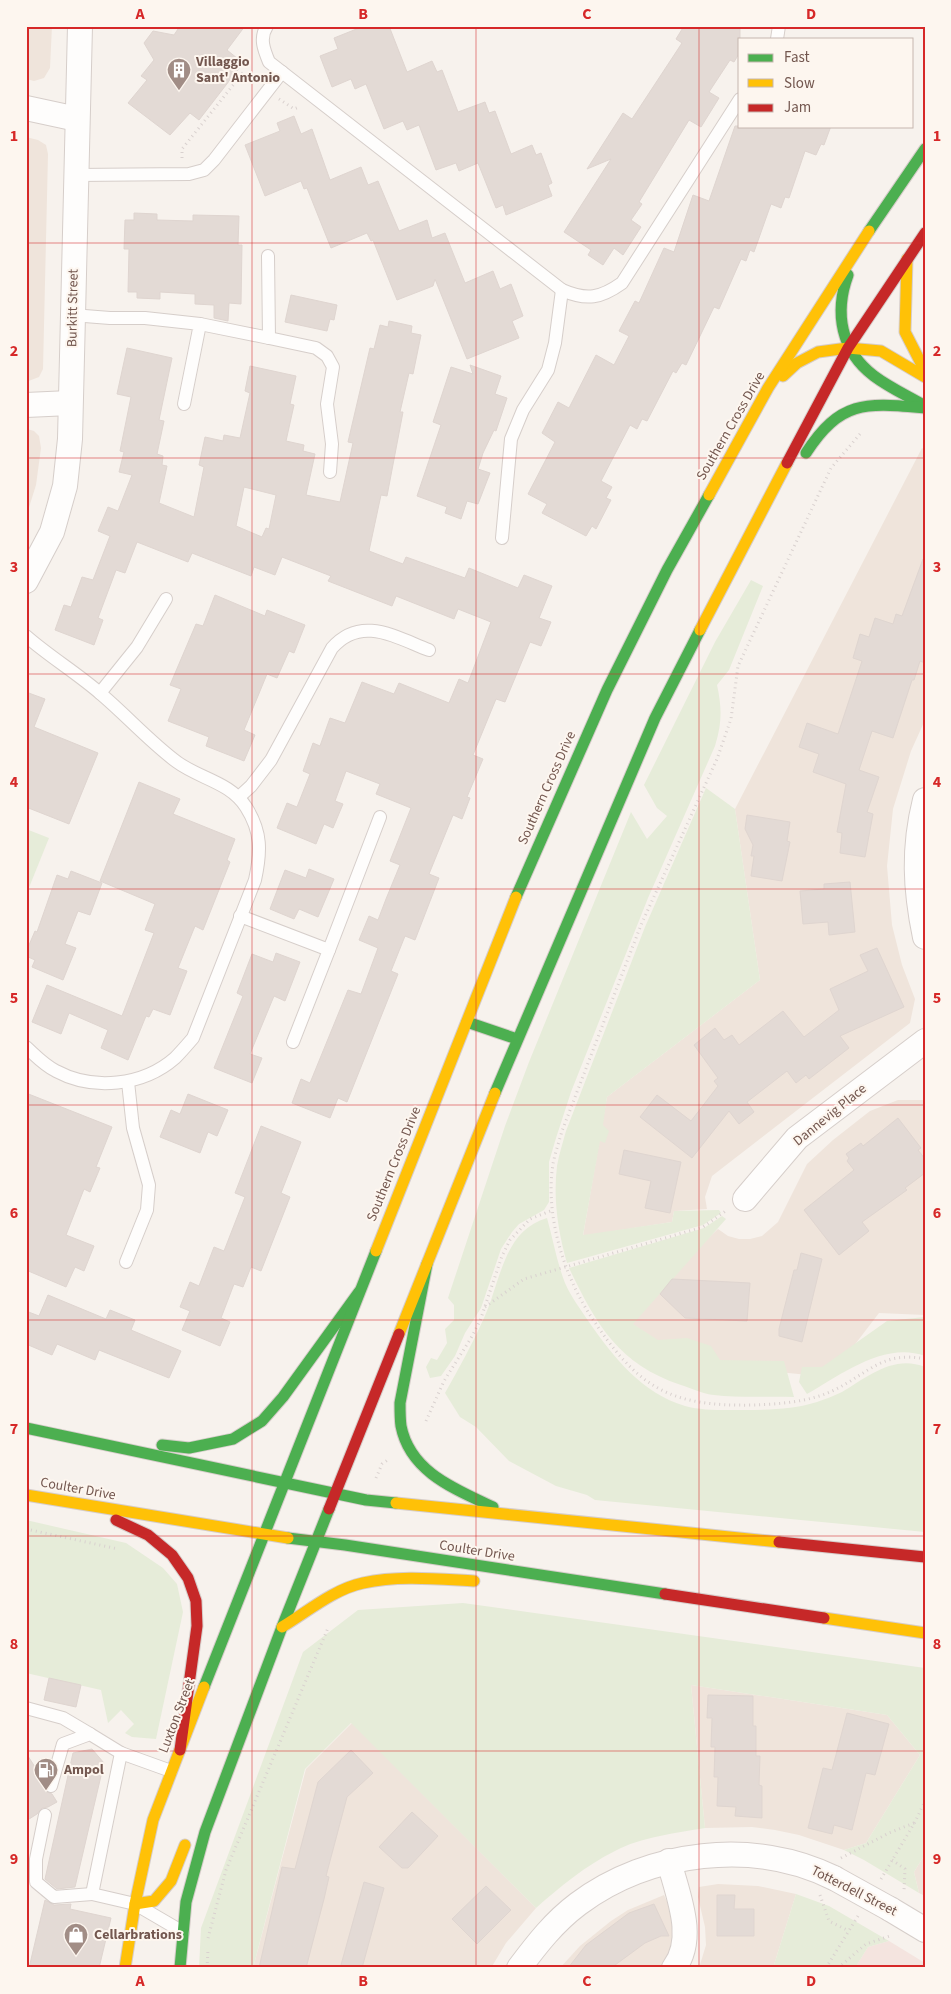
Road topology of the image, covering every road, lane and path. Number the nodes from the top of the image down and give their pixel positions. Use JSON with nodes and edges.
{"nodes":[{"id":1,"x":80,"y":26,"type":"edge"},
{"id":2,"x":268,"y":26,"type":"edge"},
{"id":3,"x":282,"y":72,"type":"junction"},
{"id":4,"x":242,"y":74,"type":"dead end"},
{"id":5,"x":738,"y":102,"type":"edge"},
{"id":6,"x":26,"y":108,"type":"edge"},
{"id":7,"x":77,"y":119,"type":"junction"},
{"id":8,"x":925,"y":149,"type":"edge"},
{"id":9,"x":181,"y":174,"type":"junction"},
{"id":10,"x":76,"y":175,"type":"junction"},
{"id":11,"x":925,"y":234,"type":"edge"},
{"id":12,"x":866,"y":235,"type":"junction"},
{"id":13,"x":268,"y":256,"type":"dead end"},
{"id":14,"x":907,"y":259,"type":"junction"},
{"id":15,"x":562,"y":290,"type":"junction"},
{"id":16,"x":72,"y":314,"type":"junction"},
{"id":17,"x":200,"y":324,"type":"junction"},
{"id":18,"x":269,"y":338,"type":"junction"},
{"id":19,"x":848,"y":348,"type":"junction"},
{"id":20,"x":925,"y":371,"type":"edge"},
{"id":21,"x":925,"y":377,"type":"edge"},
{"id":22,"x":768,"y":388,"type":"junction"},
{"id":23,"x":70,"y":403,"type":"junction"},
{"id":24,"x":184,"y":404,"type":"dead end"},
{"id":25,"x":26,"y":406,"type":"edge"},
{"id":26,"x":925,"y":407,"type":"edge"},
{"id":27,"x":864,"y":429,"type":"dead end"},
{"id":28,"x":330,"y":472,"type":"dead end"},
{"id":29,"x":749,"y":534,"type":"junction"},
{"id":30,"x":502,"y":538,"type":"dead end"},
{"id":31,"x":26,"y":582,"type":"edge"},
{"id":32,"x":166,"y":599,"type":"dead end"},
{"id":33,"x":26,"y":636,"type":"edge"},
{"id":34,"x":429,"y":650,"type":"dead end"},
{"id":35,"x":100,"y":693,"type":"junction"},
{"id":36,"x":239,"y":797,"type":"junction"},
{"id":37,"x":925,"y":800,"type":"edge"},
{"id":38,"x":380,"y":817,"type":"dead end"},
{"id":39,"x":240,"y":916,"type":"junction"},
{"id":40,"x":925,"y":937,"type":"edge"},
{"id":41,"x":329,"y":950,"type":"junction"},
{"id":42,"x":466,"y":1022,"type":"junction"},
{"id":43,"x":517,"y":1039,"type":"junction"},
{"id":44,"x":925,"y":1041,"type":"edge"},
{"id":45,"x":293,"y":1042,"type":"dead end"},
{"id":46,"x":26,"y":1047,"type":"edge"},
{"id":47,"x":128,"y":1082,"type":"junction"},
{"id":48,"x":745,"y":1199,"type":"joint"},
{"id":49,"x":553,"y":1210,"type":"junction"},
{"id":50,"x":126,"y":1262,"type":"dead end"},
{"id":51,"x":427,"y":1264,"type":"junction"},
{"id":52,"x":566,"y":1266,"type":"junction"},
{"id":53,"x":359,"y":1292,"type":"junction"},
{"id":54,"x":485,"y":1307,"type":"junction"},
{"id":55,"x":925,"y":1359,"type":"edge"},
{"id":56,"x":423,"y":1426,"type":"dead end"},
{"id":57,"x":26,"y":1428,"type":"edge"},
{"id":58,"x":54,"y":1435,"type":"junction"},
{"id":59,"x":284,"y":1483,"type":"junction"},
{"id":60,"x":335,"y":1494,"type":"junction"},
{"id":61,"x":26,"y":1495,"type":"edge"},
{"id":62,"x":88,"y":1506,"type":"junction"},
{"id":63,"x":512,"y":1516,"type":"junction"},
{"id":64,"x":26,"y":1529,"type":"edge"},
{"id":65,"x":263,"y":1535,"type":"junction"},
{"id":66,"x":316,"y":1542,"type":"junction"},
{"id":67,"x":121,"y":1550,"type":"dead end"},
{"id":68,"x":925,"y":1556,"type":"edge"},
{"id":69,"x":538,"y":1575,"type":"junction"},
{"id":70,"x":329,"y":1625,"type":"dead end"},
{"id":71,"x":282,"y":1627,"type":"junction"},
{"id":72,"x":925,"y":1633,"type":"edge"},
{"id":73,"x":26,"y":1708,"type":"edge"},
{"id":74,"x":90,"y":1734,"type":"junction"},
{"id":75,"x":180,"y":1750,"type":"junction"},
{"id":76,"x":121,"y":1753,"type":"junction"},
{"id":77,"x":232,"y":1764,"type":"junction"},
{"id":78,"x":171,"y":1771,"type":"junction"},
{"id":79,"x":52,"y":1786,"type":"dead end"},
{"id":80,"x":208,"y":1792,"type":"dead end"},
{"id":81,"x":925,"y":1801,"type":"edge"},
{"id":82,"x":45,"y":1815,"type":"dead end"},
{"id":83,"x":188,"y":1835,"type":"dead end"},
{"id":84,"x":892,"y":1860,"type":"dead end"},
{"id":85,"x":669,"y":1861,"type":"junction"},
{"id":86,"x":828,"y":1876,"type":"junction"},
{"id":87,"x":31,"y":1881,"type":"edge"},
{"id":88,"x":92,"y":1894,"type":"junction"},
{"id":89,"x":897,"y":1902,"type":"junction"},
{"id":90,"x":136,"y":1904,"type":"junction"},
{"id":91,"x":925,"y":1930,"type":"edge"},
{"id":92,"x":849,"y":1931,"type":"dead end"},
{"id":93,"x":183,"y":1932,"type":"junction"},
{"id":94,"x":892,"y":1935,"type":"dead end"},
{"id":95,"x":125,"y":1968,"type":"edge"},
{"id":96,"x":180,"y":1968,"type":"edge"},
{"id":97,"x":207,"y":1968,"type":"edge"},
{"id":98,"x":519,"y":1968,"type":"edge"},
{"id":99,"x":674,"y":1968,"type":"edge"},
{"id":100,"x":838,"y":1968,"type":"edge"}],
"edges":[{"from":1,"to":7,"type":"street","name":"Burkitt Street"},
{"from":2,"to":3,"type":"lane"},
{"from":3,"to":9,"type":"lane"},
{"from":3,"to":15,"type":"lane"},
{"from":4,"to":9,"type":"path"},
{"from":5,"to":15,"type":"lane"},
{"from":6,"to":7,"type":"street"},
{"from":7,"to":10,"type":"street","name":"Burkitt Street"},
{"from":8,"to":12,"type":"main road","name":"Southern Cross Drive"},
{"from":9,"to":10,"type":"lane"},
{"from":10,"to":16,"type":"street","name":"Burkitt Street"},
{"from":11,"to":14,"type":"main road"},
{"from":12,"to":19,"type":"main road"},
{"from":12,"to":22,"type":"main road","name":"Southern Cross Drive"},
{"from":13,"to":18,"type":"lane"},
{"from":14,"to":19,"type":"main road"},
{"from":14,"to":20,"type":"main road"},
{"from":15,"to":30,"type":"lane"},
{"from":16,"to":17,"type":"lane"},
{"from":16,"to":23,"type":"street","name":"Burkitt Street"},
{"from":17,"to":18,"type":"lane"},
{"from":17,"to":24,"type":"lane"},
{"from":18,"to":28,"type":"lane"},
{"from":19,"to":21,"type":"main road"},
{"from":19,"to":22,"type":"main road"},
{"from":19,"to":26,"type":"main road"},
{"from":19,"to":29,"type":"main road"},
{"from":22,"to":42,"type":"main road","name":"Southern Cross Drive"},
{"from":23,"to":25,"type":"street"},
{"from":23,"to":31,"type":"street","name":"Burkitt Street"},
{"from":26,"to":29,"type":"main road"},
{"from":27,"to":49,"type":"path"},
{"from":29,"to":43,"type":"main road"},
{"from":32,"to":35,"type":"lane"},
{"from":33,"to":35,"type":"lane"},
{"from":34,"to":36,"type":"lane"},
{"from":35,"to":36,"type":"lane"},
{"from":36,"to":39,"type":"lane"},
{"from":37,"to":40,"type":"street"},
{"from":38,"to":41,"type":"lane"},
{"from":39,"to":41,"type":"lane"},
{"from":39,"to":47,"type":"lane"},
{"from":41,"to":45,"type":"lane"},
{"from":42,"to":43,"type":"main road"},
{"from":42,"to":53,"type":"main road","name":"Southern Cross Drive"},
{"from":43,"to":51,"type":"main road"},
{"from":44,"to":48,"type":"street","name":"Dannevig Place"},
{"from":46,"to":47,"type":"lane"},
{"from":47,"to":50,"type":"lane"},
{"from":48,"to":52,"type":"path"},
{"from":49,"to":52,"type":"path"},
{"from":49,"to":54,"type":"path"},
{"from":51,"to":60,"type":"main road"},
{"from":51,"to":63,"type":"main road"},
{"from":52,"to":54,"type":"path"},
{"from":52,"to":55,"type":"path"},
{"from":53,"to":58,"type":"main road"},
{"from":53,"to":59,"type":"main road","name":"Southern Cross Drive"},
{"from":54,"to":56,"type":"path"},
{"from":57,"to":58,"type":"main road"},
{"from":58,"to":59,"type":"main road"},
{"from":59,"to":60,"type":"main road"},
{"from":59,"to":65,"type":"main road","name":"Luxton Street"},
{"from":60,"to":63,"type":"main road"},
{"from":60,"to":66,"type":"main road"},
{"from":61,"to":62,"type":"main road","name":"Coulter Drive"},
{"from":62,"to":65,"type":"main road","name":"Coulter Drive"},
{"from":62,"to":75,"type":"main road"},
{"from":63,"to":68,"type":"main road"},
{"from":64,"to":67,"type":"path"},
{"from":65,"to":66,"type":"main road","name":"Coulter Drive"},
{"from":65,"to":75,"type":"main road","name":"Luxton Street"},
{"from":66,"to":69,"type":"main road","name":"Coulter Drive"},
{"from":66,"to":71,"type":"main road"},
{"from":69,"to":71,"type":"main road"},
{"from":69,"to":72,"type":"main road","name":"Coulter Drive"},
{"from":70,"to":97,"type":"path"},
{"from":71,"to":77,"type":"main road"},
{"from":73,"to":74,"type":"lane"},
{"from":74,"to":76,"type":"lane"},
{"from":74,"to":79,"type":"lane"},
{"from":75,"to":78,"type":"main road","name":"Luxton Street"},
{"from":76,"to":78,"type":"lane"},
{"from":76,"to":88,"type":"lane"},
{"from":77,"to":80,"type":"main road"},
{"from":77,"to":93,"type":"main road"},
{"from":78,"to":90,"type":"main road","name":"Luxton Street"},
{"from":81,"to":86,"type":"path"},
{"from":82,"to":87,"type":"lane"},
{"from":83,"to":90,"type":"main road"},
{"from":84,"to":89,"type":"path"},
{"from":85,"to":86,"type":"street","name":"Totterdell Street"},
{"from":85,"to":98,"type":"street","name":"Totterdell Street"},
{"from":85,"to":99,"type":"street"},
{"from":86,"to":89,"type":"street","name":"Totterdell Street","bridge":true},
{"from":86,"to":92,"type":"path"},
{"from":87,"to":88,"type":"lane"},
{"from":88,"to":90,"type":"lane"},
{"from":89,"to":91,"type":"street","name":"Totterdell Street"},
{"from":90,"to":93,"type":"lane"},
{"from":90,"to":95,"type":"main road","name":"Luxton Street"},
{"from":93,"to":96,"type":"main road"},
{"from":94,"to":100,"type":"path"}]}
